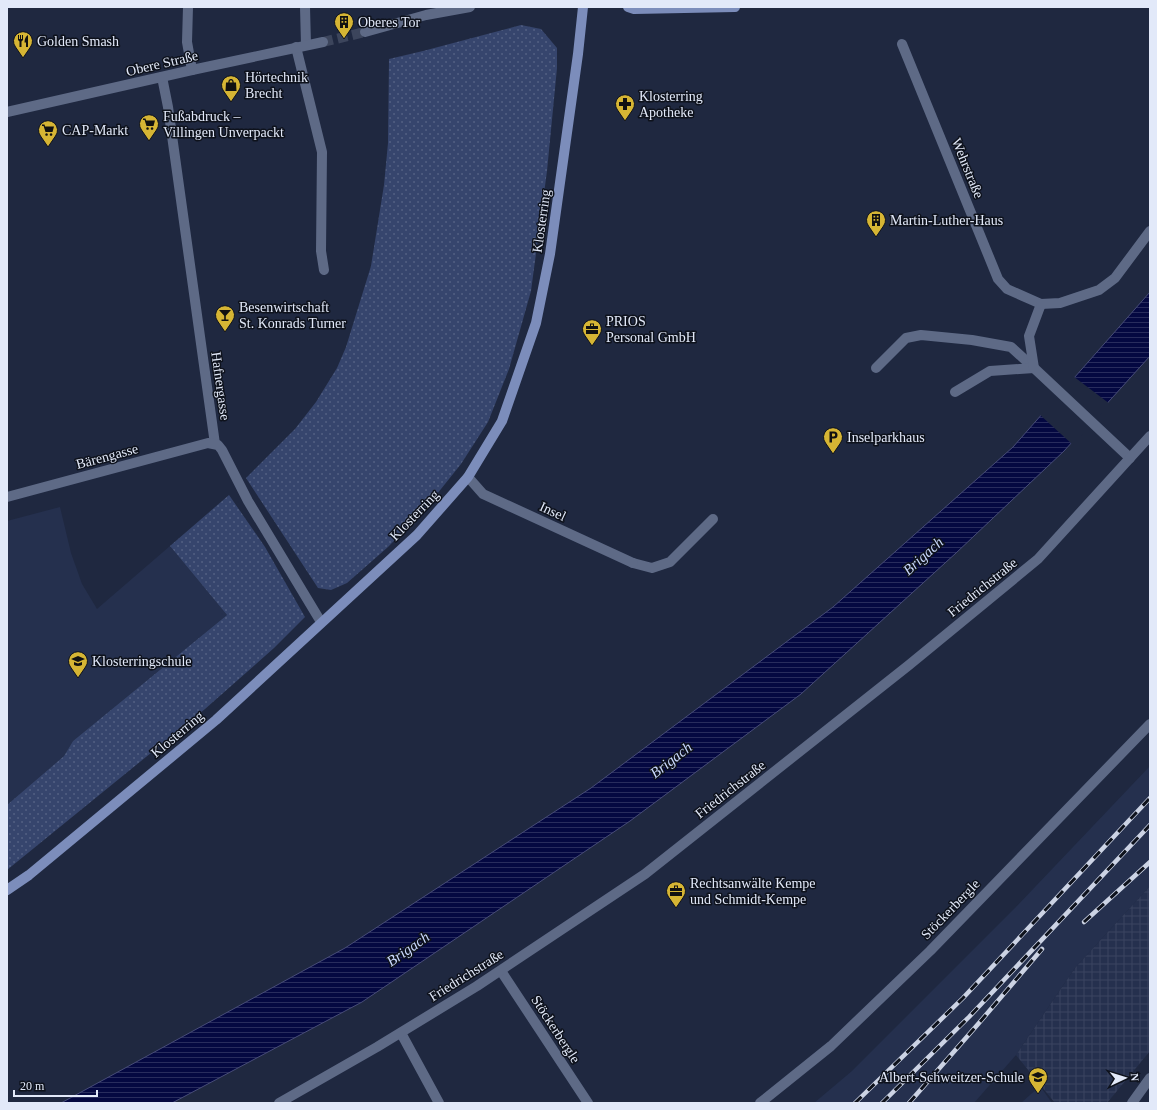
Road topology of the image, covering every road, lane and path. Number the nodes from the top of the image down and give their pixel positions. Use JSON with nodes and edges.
{"nodes":[{"id":1,"x":188,"y":7,"type":"edge"},
{"id":2,"x":305,"y":7,"type":"edge"},
{"id":3,"x":470,"y":7,"type":"edge"},
{"id":4,"x":583,"y":7,"type":"edge"},
{"id":5,"x":628,"y":7,"type":"edge"},
{"id":6,"x":735,"y":7,"type":"edge"},
{"id":7,"x":365,"y":32,"type":"tunnel mouth"},
{"id":8,"x":322,"y":42,"type":"tunnel mouth"},
{"id":9,"x":902,"y":44,"type":"dead end"},
{"id":10,"x":306,"y":45,"type":"junction"},
{"id":11,"x":296,"y":47,"type":"junction"},
{"id":12,"x":192,"y":70,"type":"junction"},
{"id":13,"x":162,"y":77,"type":"junction"},
{"id":14,"x":7,"y":112,"type":"edge"},
{"id":15,"x":1150,"y":230,"type":"edge"},
{"id":16,"x":324,"y":270,"type":"dead end"},
{"id":17,"x":1041,"y":304,"type":"junction"},
{"id":18,"x":876,"y":368,"type":"dead end"},
{"id":19,"x":1034,"y":368,"type":"junction"},
{"id":20,"x":955,"y":392,"type":"dead end"},
{"id":21,"x":1150,"y":436,"type":"edge"},
{"id":22,"x":215,"y":444,"type":"junction"},
{"id":23,"x":1130,"y":458,"type":"junction"},
{"id":24,"x":468,"y":477,"type":"junction"},
{"id":25,"x":7,"y":497,"type":"edge"},
{"id":26,"x":713,"y":519,"type":"dead end"},
{"id":27,"x":321,"y":622,"type":"junction"},
{"id":28,"x":1150,"y":724,"type":"edge"},
{"id":29,"x":7,"y":890,"type":"edge"},
{"id":30,"x":501,"y":971,"type":"junction"},
{"id":31,"x":401,"y":1033,"type":"junction"},
{"id":32,"x":1150,"y":1078,"type":"edge"},
{"id":33,"x":279,"y":1103,"type":"edge"},
{"id":34,"x":439,"y":1103,"type":"edge"},
{"id":35,"x":588,"y":1103,"type":"edge"},
{"id":36,"x":760,"y":1103,"type":"edge"},
{"id":37,"x":1132,"y":1103,"type":"edge"}],
"edges":[{"from":1,"to":12,"type":"street"},
{"from":2,"to":10,"type":"street"},
{"from":3,"to":7,"type":"street"},
{"from":4,"to":24,"type":"main road","name":"Klosterring"},
{"from":5,"to":6,"type":"main road"},
{"from":8,"to":10,"type":"street","name":"Obere Straße"},
{"from":9,"to":17,"type":"street","name":"Wehrstraße"},
{"from":10,"to":11,"type":"street","name":"Obere Straße"},
{"from":11,"to":12,"type":"street","name":"Obere Straße"},
{"from":11,"to":16,"type":"street"},
{"from":12,"to":13,"type":"street","name":"Obere Straße"},
{"from":13,"to":14,"type":"street","name":"Obere Straße"},
{"from":13,"to":22,"type":"street","name":"Hafnergasse"},
{"from":15,"to":17,"type":"street","name":"Wehrstraße"},
{"from":17,"to":19,"type":"street"},
{"from":18,"to":19,"type":"street"},
{"from":19,"to":20,"type":"street"},
{"from":19,"to":23,"type":"street"},
{"from":21,"to":23,"type":"street","name":"Friedrichstraße"},
{"from":22,"to":25,"type":"street","name":"Bärengasse"},
{"from":22,"to":27,"type":"street","name":"Hafnergasse"},
{"from":23,"to":30,"type":"street","name":"Friedrichstraße"},
{"from":24,"to":26,"type":"street","name":"Insel"},
{"from":24,"to":27,"type":"main road","name":"Klosterring"},
{"from":27,"to":29,"type":"main road","name":"Klosterring"},
{"from":28,"to":36,"type":"street","name":"Stöckerbergle"},
{"from":30,"to":31,"type":"street","name":"Friedrichstraße"},
{"from":30,"to":35,"type":"street","name":"Stöckerbergle"},
{"from":31,"to":33,"type":"street","name":"Friedrichstraße"},
{"from":31,"to":34,"type":"street"},
{"from":32,"to":37,"type":"street"}]}
